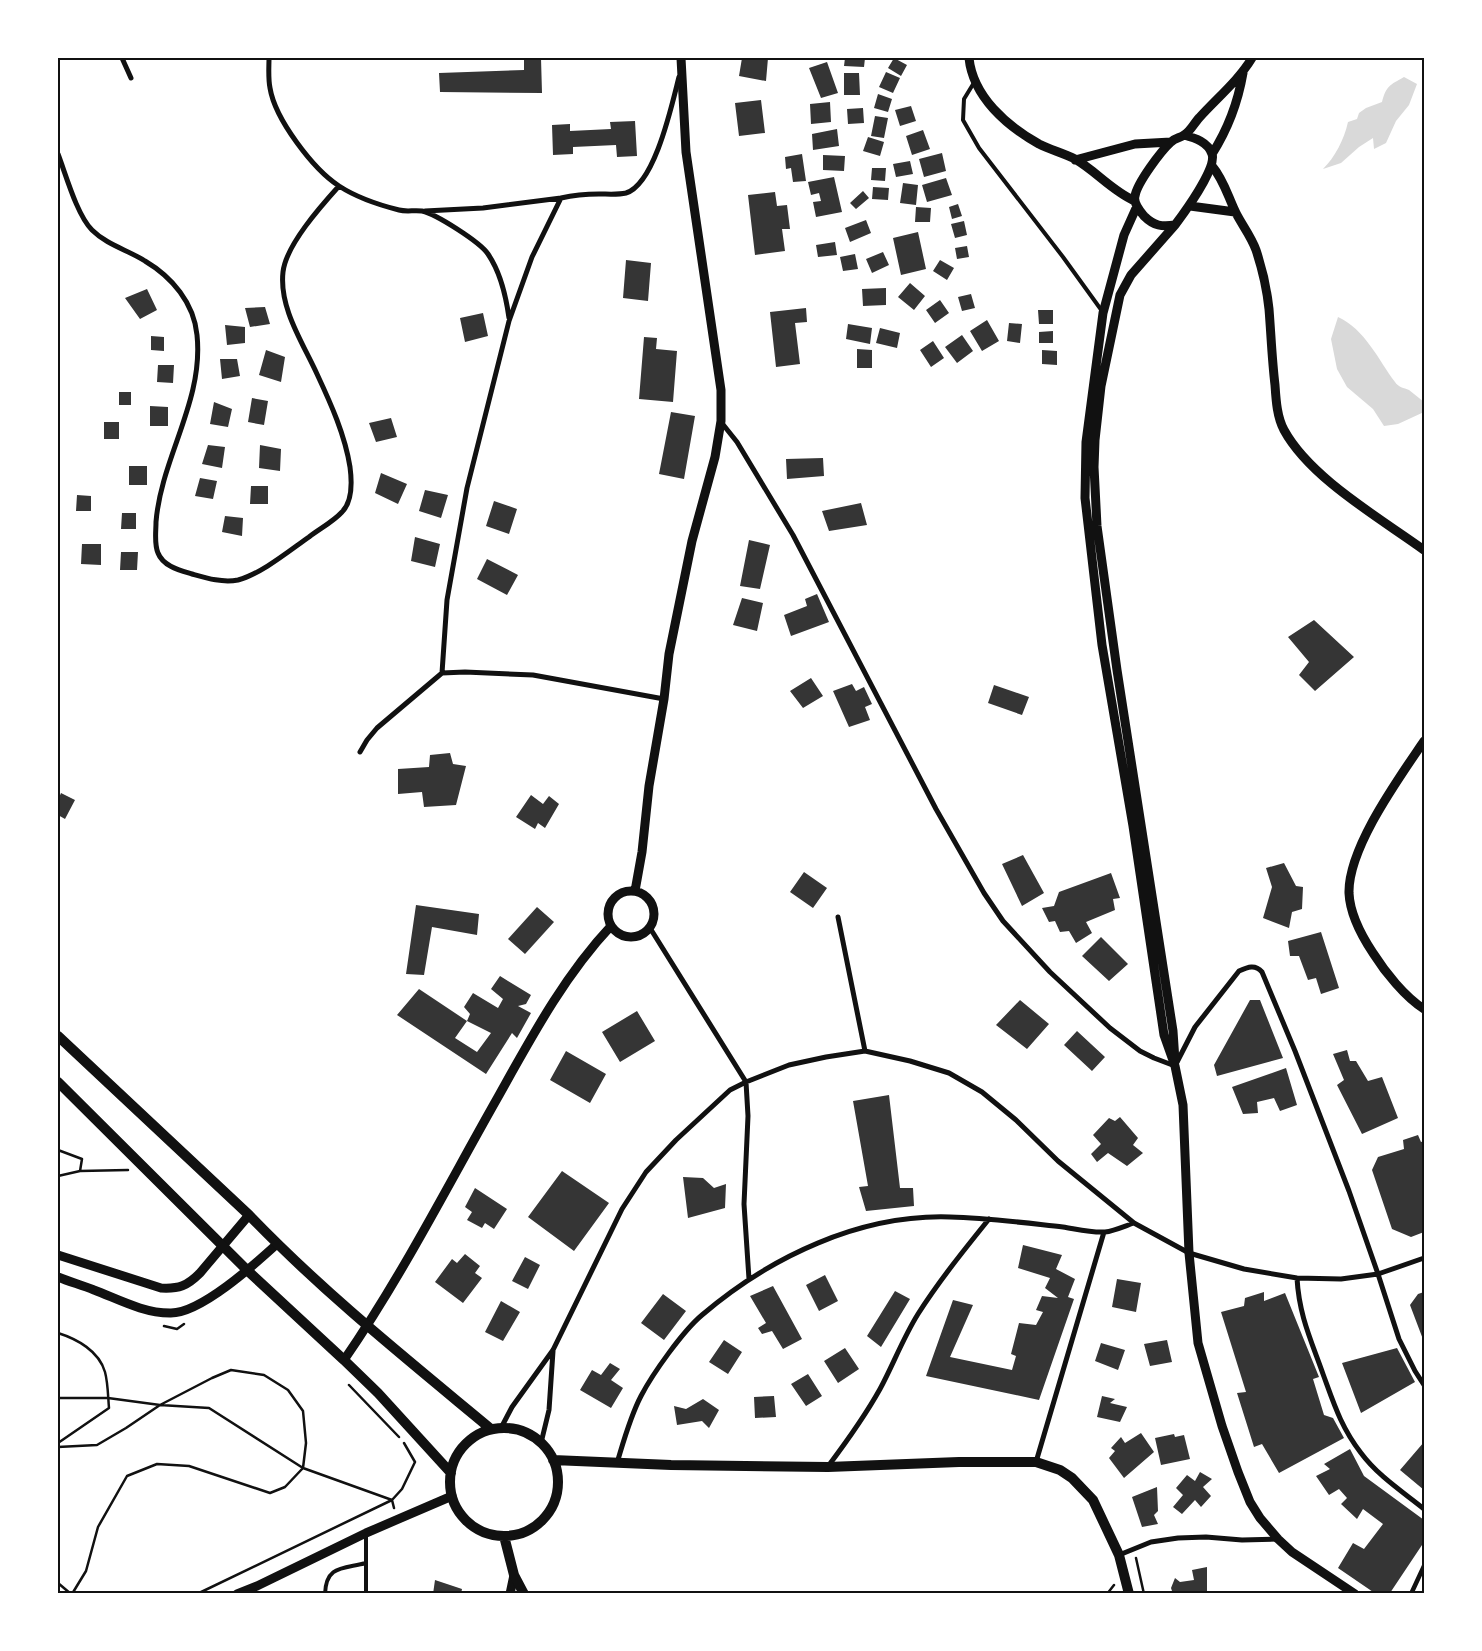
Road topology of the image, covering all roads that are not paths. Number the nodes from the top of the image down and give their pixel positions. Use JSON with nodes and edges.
{"nodes":[{"id":1,"x":122,"y":58,"type":"edge"},
{"id":2,"x":270,"y":58,"type":"edge"},
{"id":3,"x":681,"y":58,"type":"edge"},
{"id":4,"x":969,"y":58,"type":"edge"},
{"id":5,"x":1252,"y":58,"type":"edge"},
{"id":6,"x":681,"y":70,"type":"junction"},
{"id":7,"x":1243,"y":73,"type":"junction"},
{"id":8,"x":131,"y":78,"type":"dead end"},
{"id":9,"x":975,"y":81,"type":"junction"},
{"id":10,"x":1184,"y":135,"type":"junction"},
{"id":11,"x":1171,"y":142,"type":"junction"},
{"id":12,"x":58,"y":154,"type":"edge"},
{"id":13,"x":1212,"y":154,"type":"junction"},
{"id":14,"x":1075,"y":160,"type":"junction"},
{"id":15,"x":1212,"y":166,"type":"junction"},
{"id":16,"x":339,"y":186,"type":"junction"},
{"id":17,"x":561,"y":198,"type":"junction"},
{"id":18,"x":1136,"y":204,"type":"junction"},
{"id":19,"x":1190,"y":206,"type":"junction"},
{"id":20,"x":423,"y":211,"type":"junction"},
{"id":21,"x":1235,"y":212,"type":"junction"},
{"id":22,"x":1175,"y":225,"type":"junction"},
{"id":23,"x":1103,"y":313,"type":"junction"},
{"id":24,"x":509,"y":322,"type":"junction"},
{"id":25,"x":721,"y":421,"type":"junction"},
{"id":26,"x":1424,"y":550,"type":"edge"},
{"id":27,"x":442,"y":673,"type":"junction"},
{"id":28,"x":664,"y":699,"type":"junction"},
{"id":29,"x":1424,"y":741,"type":"edge"},
{"id":30,"x":360,"y":752,"type":"dead end"},
{"id":31,"x":635,"y":891,"type":"junction"},
{"id":32,"x":838,"y":917,"type":"dead end"},
{"id":33,"x":611,"y":926,"type":"junction"},
{"id":34,"x":650,"y":928,"type":"junction"},
{"id":35,"x":1424,"y":1008,"type":"edge"},
{"id":36,"x":58,"y":1036,"type":"edge"},
{"id":37,"x":865,"y":1051,"type":"junction"},
{"id":38,"x":1175,"y":1066,"type":"junction"},
{"id":39,"x":58,"y":1082,"type":"edge"},
{"id":40,"x":746,"y":1082,"type":"junction"},
{"id":41,"x":249,"y":1215,"type":"junction"},
{"id":42,"x":989,"y":1219,"type":"junction"},
{"id":43,"x":1134,"y":1223,"type":"junction"},
{"id":44,"x":1104,"y":1232,"type":"junction"},
{"id":45,"x":277,"y":1244,"type":"junction"},
{"id":46,"x":223,"y":1246,"type":"junction"},
{"id":47,"x":1189,"y":1253,"type":"junction"},
{"id":48,"x":58,"y":1255,"type":"edge"},
{"id":49,"x":1424,"y":1258,"type":"edge"},
{"id":50,"x":248,"y":1271,"type":"junction"},
{"id":51,"x":1378,"y":1274,"type":"junction"},
{"id":52,"x":58,"y":1278,"type":"edge"},
{"id":53,"x":1297,"y":1278,"type":"junction"},
{"id":54,"x":749,"y":1279,"type":"junction"},
{"id":55,"x":367,"y":1326,"type":"junction"},
{"id":56,"x":553,"y":1350,"type":"junction"},
{"id":57,"x":344,"y":1360,"type":"junction"},
{"id":58,"x":1424,"y":1385,"type":"edge"},
{"id":59,"x":496,"y":1429,"type":"junction"},
{"id":60,"x":540,"y":1443,"type":"junction"},
{"id":61,"x":553,"y":1460,"type":"junction"},
{"id":62,"x":1036,"y":1462,"type":"junction"},
{"id":63,"x":617,"y":1464,"type":"junction"},
{"id":64,"x":828,"y":1467,"type":"junction"},
{"id":65,"x":450,"y":1472,"type":"junction"},
{"id":66,"x":452,"y":1496,"type":"junction"},
{"id":67,"x":1424,"y":1509,"type":"edge"},
{"id":68,"x":366,"y":1533,"type":"junction"},
{"id":69,"x":504,"y":1536,"type":"junction"},
{"id":70,"x":1278,"y":1539,"type":"junction"},
{"id":71,"x":1118,"y":1555,"type":"junction"},
{"id":72,"x":366,"y":1563,"type":"junction"},
{"id":73,"x":1424,"y":1566,"type":"edge"},
{"id":74,"x":514,"y":1575,"type":"junction"},
{"id":75,"x":237,"y":1594,"type":"edge"},
{"id":76,"x":325,"y":1594,"type":"edge"},
{"id":77,"x":366,"y":1594,"type":"edge"},
{"id":78,"x":510,"y":1594,"type":"edge"},
{"id":79,"x":524,"y":1594,"type":"edge"},
{"id":80,"x":1129,"y":1594,"type":"edge"},
{"id":81,"x":1355,"y":1594,"type":"edge"},
{"id":82,"x":1411,"y":1594,"type":"edge"}],
"edges":[{"from":1,"to":8,"type":"street"},
{"from":2,"to":16,"type":"street"},
{"from":3,"to":6,"type":"street"},
{"from":4,"to":9,"type":"street"},
{"from":5,"to":7,"type":"street"},
{"from":6,"to":17,"type":"street"},
{"from":6,"to":25,"type":"street"},
{"from":7,"to":10,"type":"street"},
{"from":7,"to":13,"type":"street"},
{"from":9,"to":14,"type":"street"},
{"from":9,"to":23,"type":"lane"},
{"from":10,"to":11,"type":"street"},
{"from":10,"to":13,"type":"street"},
{"from":11,"to":14,"type":"street"},
{"from":11,"to":18,"type":"street"},
{"from":12,"to":16,"type":"street"},
{"from":13,"to":15,"type":"street"},
{"from":14,"to":18,"type":"street"},
{"from":15,"to":19,"type":"street"},
{"from":15,"to":21,"type":"street"},
{"from":16,"to":20,"type":"street"},
{"from":17,"to":20,"type":"street"},
{"from":17,"to":24,"type":"street"},
{"from":18,"to":22,"type":"street"},
{"from":18,"to":23,"type":"street"},
{"from":19,"to":21,"type":"street"},
{"from":19,"to":22,"type":"street"},
{"from":20,"to":24,"type":"street"},
{"from":21,"to":26,"type":"street"},
{"from":22,"to":38,"type":"street"},
{"from":23,"to":38,"type":"street"},
{"from":24,"to":27,"type":"street"},
{"from":25,"to":28,"type":"street"},
{"from":25,"to":38,"type":"street"},
{"from":27,"to":28,"type":"street"},
{"from":27,"to":30,"type":"street"},
{"from":28,"to":31,"type":"street"},
{"from":29,"to":35,"type":"street"},
{"from":31,"to":33,"type":"street"},
{"from":31,"to":34,"type":"street"},
{"from":32,"to":37,"type":"street"},
{"from":33,"to":34,"type":"street"},
{"from":33,"to":55,"type":"street"},
{"from":34,"to":40,"type":"street"},
{"from":36,"to":41,"type":"main road"},
{"from":37,"to":40,"type":"street"},
{"from":37,"to":43,"type":"street"},
{"from":38,"to":47,"type":"street"},
{"from":38,"to":51,"type":"street"},
{"from":39,"to":46,"type":"main road"},
{"from":40,"to":54,"type":"street"},
{"from":40,"to":56,"type":"street"},
{"from":41,"to":45,"type":"main road"},
{"from":41,"to":46,"type":"street"},
{"from":42,"to":44,"type":"street"},
{"from":42,"to":54,"type":"street"},
{"from":42,"to":64,"type":"street"},
{"from":43,"to":44,"type":"street"},
{"from":43,"to":47,"type":"street"},
{"from":44,"to":62,"type":"street"},
{"from":45,"to":50,"type":"street"},
{"from":45,"to":55,"type":"main road"},
{"from":46,"to":48,"type":"street"},
{"from":46,"to":50,"type":"main road"},
{"from":47,"to":53,"type":"street"},
{"from":47,"to":70,"type":"street"},
{"from":49,"to":51,"type":"street"},
{"from":50,"to":52,"type":"street"},
{"from":50,"to":57,"type":"main road"},
{"from":51,"to":53,"type":"street"},
{"from":51,"to":58,"type":"street"},
{"from":53,"to":67,"type":"street"},
{"from":54,"to":63,"type":"street"},
{"from":55,"to":57,"type":"street"},
{"from":55,"to":59,"type":"main road"},
{"from":56,"to":59,"type":"street"},
{"from":56,"to":60,"type":"street"},
{"from":57,"to":65,"type":"main road"},
{"from":59,"to":60,"type":"main road"},
{"from":59,"to":65,"type":"main road"},
{"from":60,"to":61,"type":"main road"},
{"from":61,"to":63,"type":"main road"},
{"from":61,"to":69,"type":"main road"},
{"from":62,"to":64,"type":"main road"},
{"from":62,"to":71,"type":"main road"},
{"from":63,"to":64,"type":"main road"},
{"from":65,"to":66,"type":"main road"},
{"from":66,"to":68,"type":"street"},
{"from":66,"to":69,"type":"main road"},
{"from":68,"to":72,"type":"lane"},
{"from":68,"to":75,"type":"street"},
{"from":69,"to":74,"type":"main road"},
{"from":70,"to":71,"type":"street"},
{"from":70,"to":81,"type":"street"},
{"from":71,"to":80,"type":"main road"},
{"from":72,"to":76,"type":"lane"},
{"from":72,"to":77,"type":"lane"},
{"from":73,"to":82,"type":"street"},
{"from":74,"to":78,"type":"street"},
{"from":74,"to":79,"type":"main road"}]}
